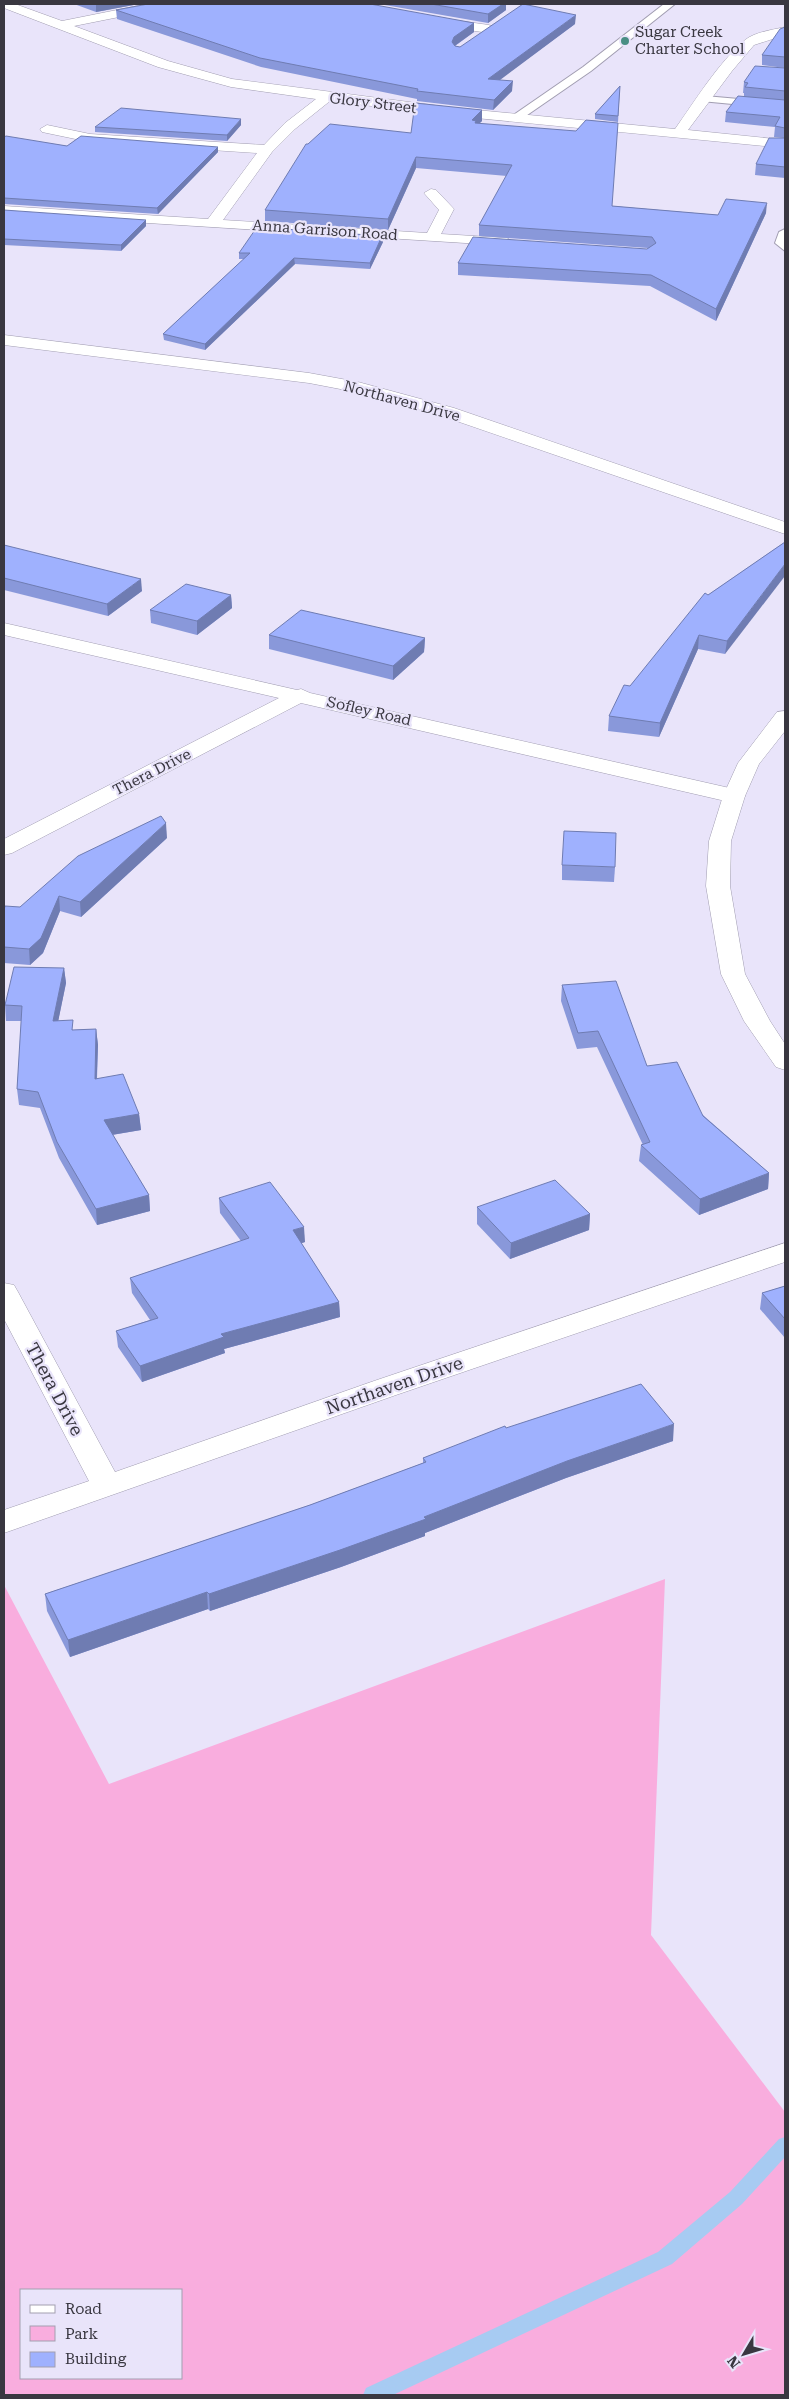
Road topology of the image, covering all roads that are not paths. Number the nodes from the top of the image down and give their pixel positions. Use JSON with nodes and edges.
{"nodes":[{"id":1,"x":5,"y":4,"type":"edge"},
{"id":2,"x":163,"y":4,"type":"edge"},
{"id":3,"x":670,"y":4,"type":"edge"},
{"id":4,"x":424,"y":19,"type":"edge"},
{"id":5,"x":504,"y":20,"type":"edge"},
{"id":6,"x":61,"y":25,"type":"junction"},
{"id":7,"x":490,"y":29,"type":"junction"},
{"id":8,"x":785,"y":31,"type":"edge"},
{"id":9,"x":474,"y":40,"type":"edge"},
{"id":10,"x":727,"y":68,"type":"junction"},
{"id":11,"x":741,"y":69,"type":"dead end"},
{"id":12,"x":327,"y":98,"type":"junction"},
{"id":13,"x":705,"y":99,"type":"junction"},
{"id":14,"x":785,"y":106,"type":"edge"},
{"id":15,"x":516,"y":118,"type":"junction"},
{"id":16,"x":47,"y":128,"type":"dead end"},
{"id":17,"x":678,"y":134,"type":"junction"},
{"id":18,"x":785,"y":144,"type":"edge"},
{"id":19,"x":268,"y":149,"type":"junction"},
{"id":20,"x":432,"y":192,"type":"dead end"},
{"id":21,"x":4,"y":210,"type":"edge"},
{"id":22,"x":213,"y":223,"type":"junction"},
{"id":23,"x":785,"y":232,"type":"edge"},
{"id":24,"x":432,"y":237,"type":"junction"},
{"id":25,"x":520,"y":244,"type":"edge"},
{"id":26,"x":785,"y":247,"type":"edge"},
{"id":27,"x":4,"y":340,"type":"edge"},
{"id":28,"x":785,"y":528,"type":"edge"},
{"id":29,"x":4,"y":629,"type":"edge"},
{"id":30,"x":301,"y":695,"type":"junction"},
{"id":31,"x":785,"y":717,"type":"edge"},
{"id":32,"x":734,"y":796,"type":"junction"},
{"id":33,"x":4,"y":848,"type":"edge"},
{"id":34,"x":785,"y":1062,"type":"edge"},
{"id":35,"x":785,"y":1252,"type":"edge"},
{"id":36,"x":4,"y":1292,"type":"edge"},
{"id":37,"x":107,"y":1486,"type":"junction"},
{"id":38,"x":4,"y":1522,"type":"edge"}],
"edges":[{"from":1,"to":6,"type":"street","name":"Glory Street"},
{"from":2,"to":6,"type":"street"},
{"from":3,"to":15,"type":"lane"},
{"from":4,"to":7,"type":"street"},
{"from":5,"to":7,"type":"street"},
{"from":6,"to":12,"type":"street","name":"Glory Street"},
{"from":7,"to":9,"type":"street"},
{"from":8,"to":10,"type":"street"},
{"from":10,"to":11,"type":"street"},
{"from":10,"to":13,"type":"street"},
{"from":12,"to":15,"type":"street","name":"Glory Street"},
{"from":12,"to":19,"type":"street"},
{"from":13,"to":14,"type":"lane"},
{"from":13,"to":17,"type":"street"},
{"from":15,"to":17,"type":"street","name":"Glory Street"},
{"from":16,"to":19,"type":"street"},
{"from":17,"to":18,"type":"street","name":"Glory Street"},
{"from":19,"to":22,"type":"street"},
{"from":20,"to":24,"type":"street"},
{"from":21,"to":22,"type":"street","name":"Anna Garrison Road"},
{"from":22,"to":24,"type":"street","name":"Anna Garrison Road"},
{"from":23,"to":26,"type":"lane"},
{"from":24,"to":25,"type":"street","name":"Anna Garrison Road"},
{"from":27,"to":28,"type":"street","name":"Northaven Drive"},
{"from":29,"to":30,"type":"street","name":"Sofley Road"},
{"from":30,"to":32,"type":"street","name":"Sofley Road"},
{"from":30,"to":33,"type":"street","name":"Thera Drive"},
{"from":31,"to":32,"type":"street"},
{"from":32,"to":34,"type":"street"},
{"from":35,"to":37,"type":"street","name":"Northaven Drive"},
{"from":36,"to":37,"type":"street","name":"Thera Drive"},
{"from":37,"to":38,"type":"street","name":"Northaven Drive"}]}
